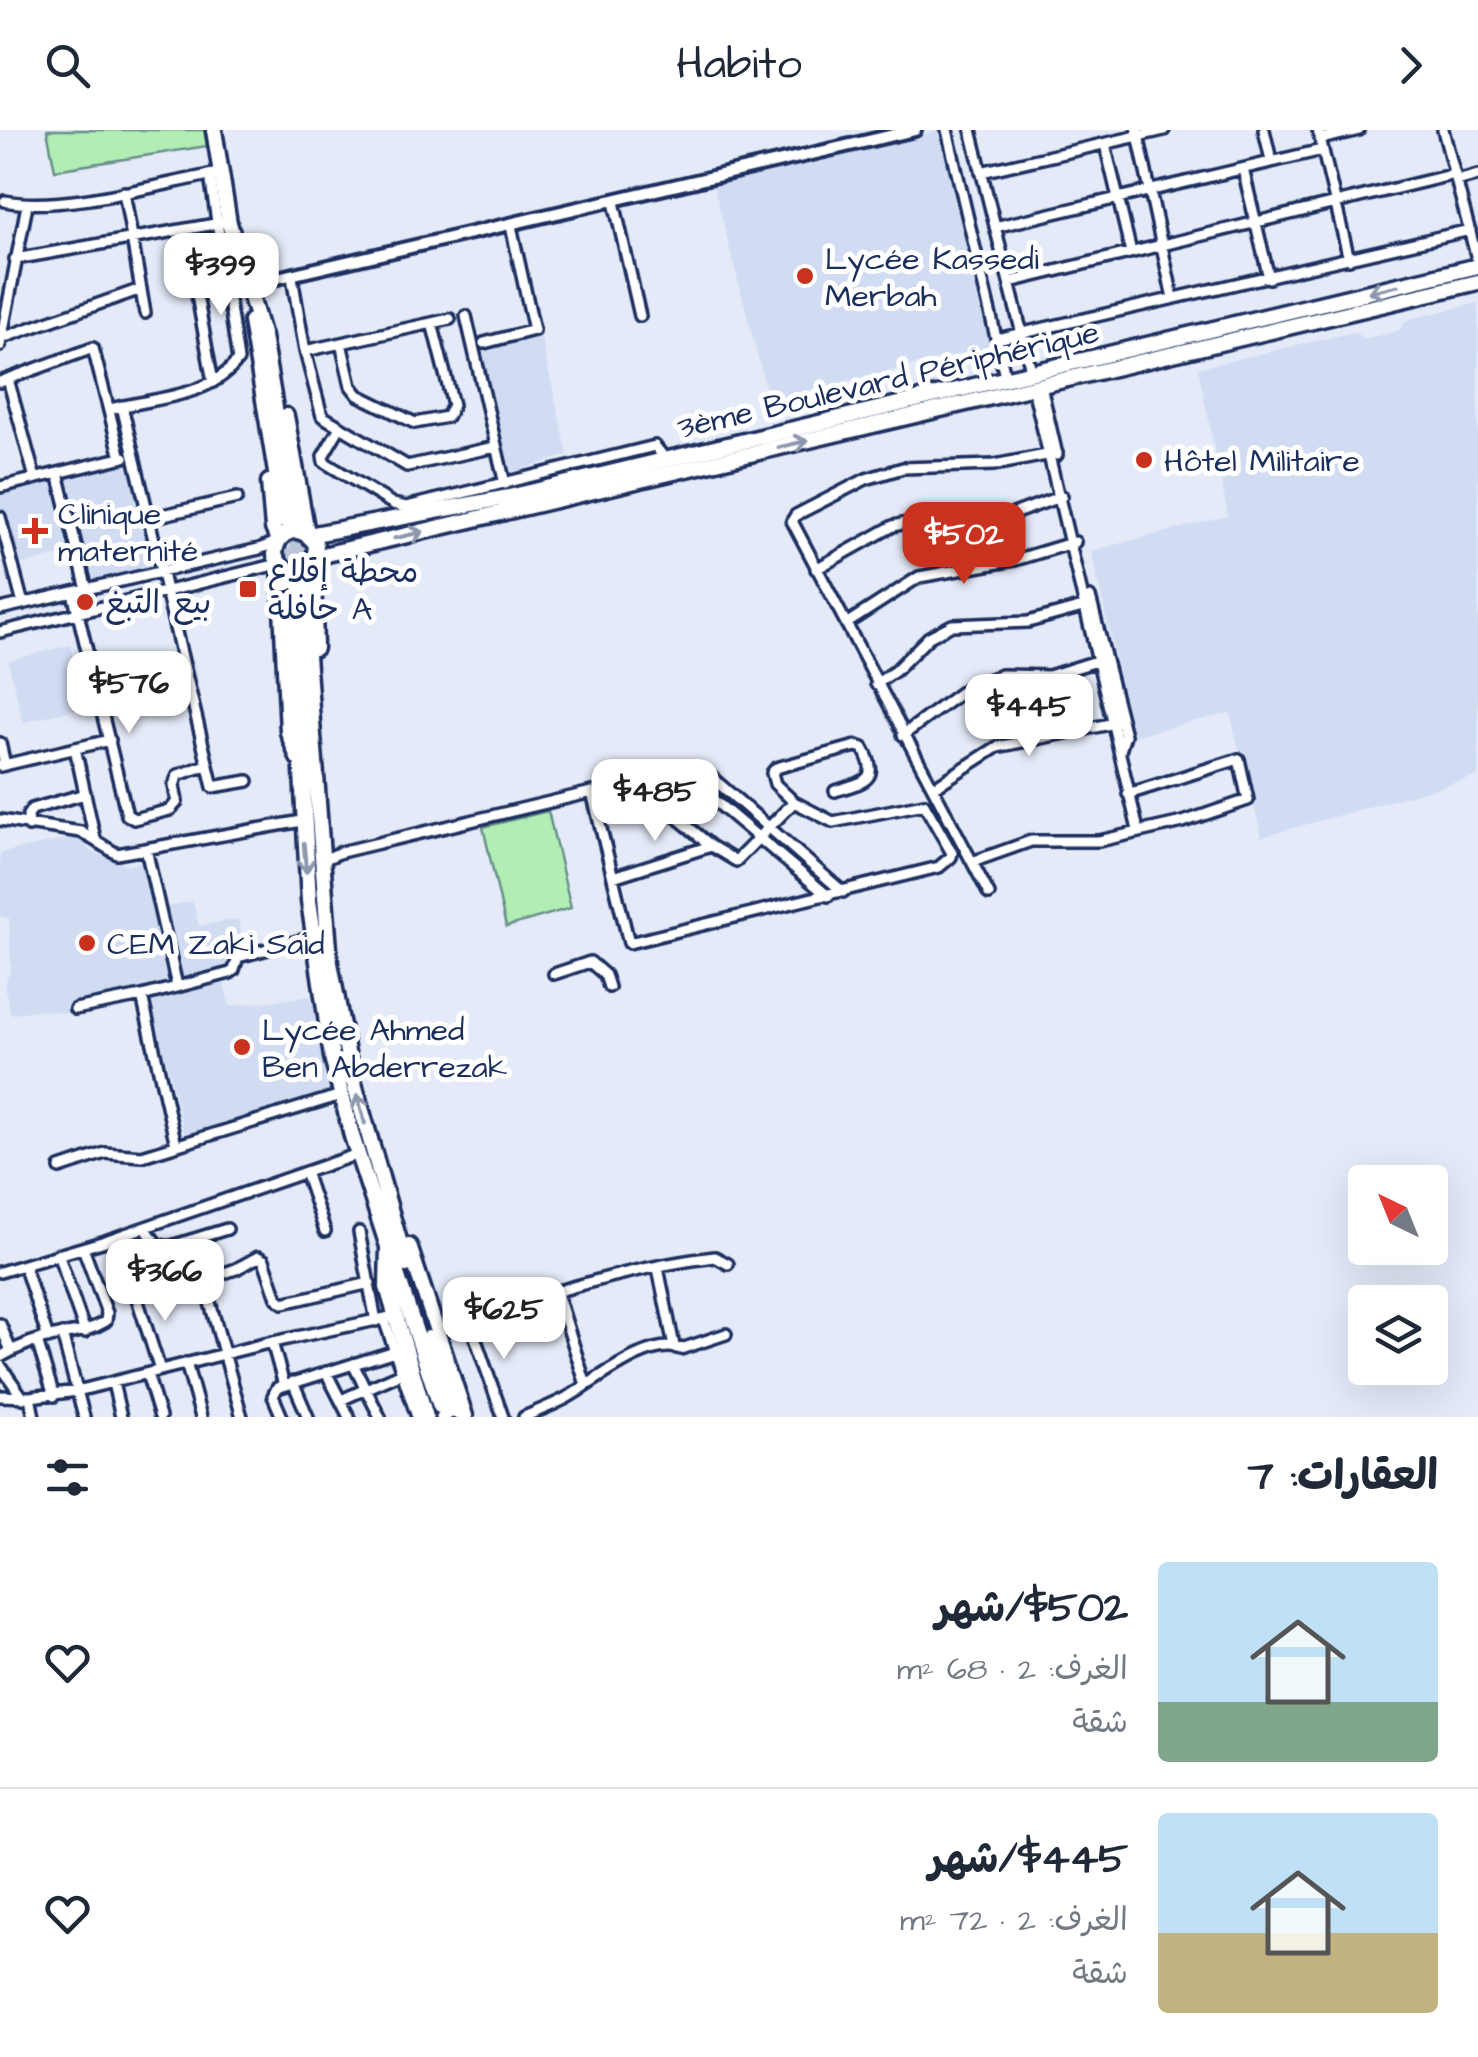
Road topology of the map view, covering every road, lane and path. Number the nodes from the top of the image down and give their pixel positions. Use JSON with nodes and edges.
{"nodes":[{"id":1,"x":214,"y":130,"type":"edge"},
{"id":2,"x":915,"y":130,"type":"edge"},
{"id":3,"x":948,"y":130,"type":"edge"},
{"id":4,"x":970,"y":130,"type":"edge"},
{"id":5,"x":1164,"y":130,"type":"edge"},
{"id":6,"x":1264,"y":130,"type":"edge"},
{"id":7,"x":1359,"y":130,"type":"edge"},
{"id":8,"x":1444,"y":130,"type":"edge"},
{"id":9,"x":1137,"y":133,"type":"edge"},
{"id":10,"x":1320,"y":140,"type":"edge"},
{"id":11,"x":1105,"y":144,"type":"junction"},
{"id":12,"x":1271,"y":160,"type":"junction"},
{"id":13,"x":1243,"y":169,"type":"junction"},
{"id":14,"x":981,"y":172,"type":"junction"},
{"id":15,"x":216,"y":174,"type":"junction"},
{"id":16,"x":1478,"y":175,"type":"edge"},
{"id":17,"x":1456,"y":177,"type":"junction"},
{"id":18,"x":1149,"y":190,"type":"junction"},
{"id":19,"x":124,"y":192,"type":"junction"},
{"id":20,"x":1118,"y":198,"type":"junction"},
{"id":21,"x":5,"y":201,"type":"dead end"},
{"id":22,"x":614,"y":202,"type":"junction"},
{"id":23,"x":1336,"y":204,"type":"junction"},
{"id":24,"x":28,"y":205,"type":"junction"},
{"id":25,"x":1256,"y":222,"type":"junction"},
{"id":26,"x":223,"y":223,"type":"junction"},
{"id":27,"x":511,"y":226,"type":"junction"},
{"id":28,"x":995,"y":226,"type":"junction"},
{"id":29,"x":1470,"y":230,"type":"junction"},
{"id":30,"x":133,"y":240,"type":"junction"},
{"id":31,"x":1162,"y":244,"type":"junction"},
{"id":32,"x":220,"y":249,"type":"junction"},
{"id":33,"x":1131,"y":252,"type":"junction"},
{"id":34,"x":16,"y":258,"type":"junction"},
{"id":35,"x":1349,"y":259,"type":"junction"},
{"id":36,"x":1478,"y":262,"type":"edge"},
{"id":37,"x":292,"y":277,"type":"junction"},
{"id":38,"x":1269,"y":278,"type":"junction"},
{"id":39,"x":1456,"y":279,"type":"junction"},
{"id":40,"x":1010,"y":282,"type":"junction"},
{"id":41,"x":1478,"y":282,"type":"edge"},
{"id":42,"x":247,"y":285,"type":"junction"},
{"id":43,"x":140,"y":289,"type":"junction"},
{"id":44,"x":1478,"y":290,"type":"edge"},
{"id":45,"x":1173,"y":298,"type":"junction"},
{"id":46,"x":146,"y":312,"type":"dead end"},
{"id":47,"x":466,"y":316,"type":"dead end"},
{"id":48,"x":640,"y":316,"type":"dead end"},
{"id":49,"x":450,"y":319,"type":"dead end"},
{"id":50,"x":432,"y":323,"type":"junction"},
{"id":51,"x":1022,"y":333,"type":"junction"},
{"id":52,"x":997,"y":339,"type":"junction"},
{"id":53,"x":1,"y":342,"type":"edge"},
{"id":54,"x":259,"y":342,"type":"junction"},
{"id":55,"x":341,"y":343,"type":"junction"},
{"id":56,"x":484,"y":344,"type":"dead end"},
{"id":57,"x":304,"y":351,"type":"junction"},
{"id":58,"x":4,"y":381,"type":"edge"},
{"id":59,"x":214,"y":382,"type":"junction"},
{"id":60,"x":1036,"y":384,"type":"junction"},
{"id":61,"x":1008,"y":387,"type":"junction"},
{"id":62,"x":122,"y":406,"type":"junction"},
{"id":63,"x":110,"y":409,"type":"junction"},
{"id":64,"x":340,"y":427,"type":"junction"},
{"id":65,"x":495,"y":447,"type":"junction"},
{"id":66,"x":1054,"y":453,"type":"junction"},
{"id":67,"x":133,"y":455,"type":"junction"},
{"id":68,"x":121,"y":458,"type":"junction"},
{"id":69,"x":58,"y":473,"type":"junction"},
{"id":70,"x":35,"y":478,"type":"junction"},
{"id":71,"x":0,"y":487,"type":"edge"},
{"id":72,"x":507,"y":490,"type":"junction"},
{"id":73,"x":1064,"y":496,"type":"junction"},
{"id":74,"x":236,"y":498,"type":"dead end"},
{"id":75,"x":0,"y":517,"type":"edge"},
{"id":76,"x":294,"y":517,"type":"junction"},
{"id":77,"x":150,"y":518,"type":"junction"},
{"id":78,"x":334,"y":530,"type":"junction"},
{"id":79,"x":308,"y":534,"type":"junction"},
{"id":80,"x":277,"y":541,"type":"junction"},
{"id":81,"x":1074,"y":542,"type":"junction"},
{"id":82,"x":319,"y":559,"type":"junction"},
{"id":83,"x":279,"y":565,"type":"junction"},
{"id":84,"x":816,"y":569,"type":"junction"},
{"id":85,"x":163,"y":572,"type":"junction"},
{"id":86,"x":302,"y":585,"type":"junction"},
{"id":87,"x":88,"y":590,"type":"junction"},
{"id":88,"x":74,"y":593,"type":"junction"},
{"id":89,"x":167,"y":593,"type":"junction"},
{"id":90,"x":23,"y":604,"type":"junction"},
{"id":91,"x":1088,"y":606,"type":"junction"},
{"id":92,"x":0,"y":610,"type":"edge"},
{"id":93,"x":79,"y":613,"type":"junction"},
{"id":94,"x":846,"y":624,"type":"junction"},
{"id":95,"x":0,"y":632,"type":"edge"},
{"id":96,"x":1101,"y":659,"type":"junction"},
{"id":97,"x":876,"y":684,"type":"junction"},
{"id":98,"x":1117,"y":723,"type":"junction"},
{"id":99,"x":903,"y":736,"type":"junction"},
{"id":100,"x":110,"y":740,"type":"junction"},
{"id":101,"x":0,"y":743,"type":"edge"},
{"id":102,"x":75,"y":748,"type":"junction"},
{"id":103,"x":307,"y":762,"type":"junction"},
{"id":104,"x":206,"y":765,"type":"junction"},
{"id":105,"x":2,"y":766,"type":"edge"},
{"id":106,"x":248,"y":782,"type":"dead end"},
{"id":107,"x":932,"y":788,"type":"junction"},
{"id":108,"x":835,"y":791,"type":"dead end"},
{"id":109,"x":85,"y":794,"type":"junction"},
{"id":110,"x":1128,"y":794,"type":"junction"},
{"id":111,"x":654,"y":798,"type":"dead end"},
{"id":112,"x":794,"y":802,"type":"junction"},
{"id":113,"x":0,"y":820,"type":"edge"},
{"id":114,"x":302,"y":821,"type":"junction"},
{"id":115,"x":29,"y":826,"type":"junction"},
{"id":116,"x":769,"y":828,"type":"junction"},
{"id":117,"x":1138,"y":830,"type":"junction"},
{"id":118,"x":761,"y":838,"type":"junction"},
{"id":119,"x":95,"y":842,"type":"junction"},
{"id":120,"x":711,"y":846,"type":"junction"},
{"id":121,"x":146,"y":849,"type":"junction"},
{"id":122,"x":321,"y":861,"type":"junction"},
{"id":123,"x":972,"y":862,"type":"junction"},
{"id":124,"x":613,"y":877,"type":"junction"},
{"id":125,"x":843,"y":892,"type":"junction"},
{"id":126,"x":989,"y":894,"type":"dead end"},
{"id":127,"x":828,"y":896,"type":"junction"},
{"id":128,"x":313,"y":937,"type":"junction"},
{"id":129,"x":554,"y":974,"type":"dead end"},
{"id":130,"x":177,"y":986,"type":"junction"},
{"id":131,"x":609,"y":987,"type":"dead end"},
{"id":132,"x":142,"y":996,"type":"junction"},
{"id":133,"x":75,"y":1009,"type":"dead end"},
{"id":134,"x":341,"y":1095,"type":"junction"},
{"id":135,"x":176,"y":1145,"type":"junction"},
{"id":136,"x":358,"y":1154,"type":"junction"},
{"id":137,"x":60,"y":1168,"type":"dead end"},
{"id":138,"x":305,"y":1172,"type":"junction"},
{"id":139,"x":390,"y":1210,"type":"junction"},
{"id":140,"x":144,"y":1228,"type":"junction"},
{"id":141,"x":227,"y":1230,"type":"dead end"},
{"id":142,"x":326,"y":1232,"type":"dead end"},
{"id":143,"x":359,"y":1232,"type":"dead end"},
{"id":144,"x":82,"y":1248,"type":"junction"},
{"id":145,"x":390,"y":1248,"type":"junction"},
{"id":146,"x":58,"y":1254,"type":"junction"},
{"id":147,"x":728,"y":1264,"type":"dead end"},
{"id":148,"x":24,"y":1265,"type":"junction"},
{"id":149,"x":658,"y":1268,"type":"junction"},
{"id":150,"x":0,"y":1272,"type":"edge"},
{"id":151,"x":204,"y":1281,"type":"junction"},
{"id":152,"x":370,"y":1282,"type":"junction"},
{"id":153,"x":134,"y":1289,"type":"dead end"},
{"id":154,"x":174,"y":1290,"type":"dead end"},
{"id":155,"x":557,"y":1293,"type":"junction"},
{"id":156,"x":385,"y":1318,"type":"junction"},
{"id":157,"x":469,"y":1320,"type":"junction"},
{"id":158,"x":0,"y":1324,"type":"edge"},
{"id":159,"x":438,"y":1331,"type":"junction"},
{"id":160,"x":85,"y":1332,"type":"junction"},
{"id":161,"x":62,"y":1334,"type":"junction"},
{"id":162,"x":726,"y":1334,"type":"dead end"},
{"id":163,"x":42,"y":1339,"type":"junction"},
{"id":164,"x":272,"y":1342,"type":"junction"},
{"id":165,"x":674,"y":1346,"type":"junction"},
{"id":166,"x":11,"y":1351,"type":"junction"},
{"id":167,"x":395,"y":1351,"type":"junction"},
{"id":168,"x":222,"y":1354,"type":"junction"},
{"id":169,"x":0,"y":1357,"type":"edge"},
{"id":170,"x":186,"y":1364,"type":"junction"},
{"id":171,"x":353,"y":1364,"type":"junction"},
{"id":172,"x":0,"y":1365,"type":"edge"},
{"id":173,"x":160,"y":1370,"type":"junction"},
{"id":174,"x":326,"y":1372,"type":"junction"},
{"id":175,"x":402,"y":1373,"type":"junction"},
{"id":176,"x":147,"y":1374,"type":"junction"},
{"id":177,"x":112,"y":1383,"type":"junction"},
{"id":178,"x":288,"y":1384,"type":"junction"},
{"id":179,"x":586,"y":1386,"type":"junction"},
{"id":180,"x":366,"y":1389,"type":"junction"},
{"id":181,"x":77,"y":1391,"type":"junction"},
{"id":182,"x":0,"y":1396,"type":"edge"},
{"id":183,"x":54,"y":1396,"type":"junction"},
{"id":184,"x":27,"y":1398,"type":"junction"},
{"id":185,"x":340,"y":1400,"type":"junction"},
{"id":186,"x":442,"y":1411,"type":"edge"},
{"id":187,"x":34,"y":1417,"type":"edge"},
{"id":188,"x":84,"y":1417,"type":"edge"},
{"id":189,"x":121,"y":1417,"type":"edge"},
{"id":190,"x":160,"y":1417,"type":"edge"},
{"id":191,"x":202,"y":1417,"type":"edge"},
{"id":192,"x":242,"y":1417,"type":"edge"},
{"id":193,"x":282,"y":1417,"type":"edge"},
{"id":194,"x":308,"y":1417,"type":"edge"},
{"id":195,"x":349,"y":1417,"type":"edge"},
{"id":196,"x":380,"y":1417,"type":"edge"},
{"id":197,"x":416,"y":1417,"type":"edge"},
{"id":198,"x":426,"y":1417,"type":"edge"},
{"id":199,"x":465,"y":1417,"type":"edge"},
{"id":200,"x":503,"y":1417,"type":"edge"},
{"id":201,"x":524,"y":1417,"type":"edge"}],
"edges":[{"from":1,"to":15,"type":"highway"},
{"from":2,"to":22,"type":"street"},
{"from":3,"to":52,"type":"street"},
{"from":4,"to":14,"type":"street"},
{"from":5,"to":9,"type":"street"},
{"from":6,"to":12,"type":"street"},
{"from":7,"to":10,"type":"street"},
{"from":8,"to":17,"type":"street"},
{"from":9,"to":11,"type":"street"},
{"from":9,"to":18,"type":"street"},
{"from":10,"to":12,"type":"street"},
{"from":10,"to":23,"type":"street"},
{"from":11,"to":14,"type":"street"},
{"from":11,"to":20,"type":"street"},
{"from":12,"to":13,"type":"street"},
{"from":13,"to":18,"type":"street"},
{"from":13,"to":25,"type":"street"},
{"from":14,"to":28,"type":"street"},
{"from":15,"to":19,"type":"street"},
{"from":15,"to":26,"type":"highway"},
{"from":16,"to":17,"type":"street"},
{"from":17,"to":23,"type":"street"},
{"from":17,"to":29,"type":"street"},
{"from":18,"to":20,"type":"street"},
{"from":18,"to":31,"type":"street"},
{"from":19,"to":24,"type":"street"},
{"from":19,"to":30,"type":"street"},
{"from":20,"to":28,"type":"street"},
{"from":20,"to":33,"type":"street"},
{"from":21,"to":24,"type":"street"},
{"from":22,"to":27,"type":"street"},
{"from":22,"to":48,"type":"street"},
{"from":23,"to":25,"type":"street"},
{"from":23,"to":35,"type":"street"},
{"from":24,"to":34,"type":"street"},
{"from":25,"to":31,"type":"street"},
{"from":25,"to":38,"type":"street"},
{"from":26,"to":30,"type":"street"},
{"from":26,"to":32,"type":"street"},
{"from":26,"to":42,"type":"highway"},
{"from":27,"to":37,"type":"street"},
{"from":27,"to":56,"type":"street"},
{"from":28,"to":40,"type":"street"},
{"from":29,"to":35,"type":"street"},
{"from":29,"to":36,"type":"street"},
{"from":30,"to":34,"type":"street"},
{"from":30,"to":43,"type":"street"},
{"from":31,"to":33,"type":"street"},
{"from":31,"to":45,"type":"street"},
{"from":32,"to":59,"type":"street"},
{"from":32,"to":59,"type":"street"},
{"from":33,"to":40,"type":"street"},
{"from":34,"to":53,"type":"street"},
{"from":35,"to":38,"type":"street"},
{"from":36,"to":39,"type":"highway","name":"3ème Boulevard Périphérique"},
{"from":37,"to":42,"type":"street"},
{"from":37,"to":57,"type":"street"},
{"from":38,"to":45,"type":"street"},
{"from":39,"to":41,"type":"highway"},
{"from":39,"to":44,"type":"highway"},
{"from":39,"to":60,"type":"highway","name":"3ème Boulevard Périphérique"},
{"from":40,"to":51,"type":"street"},
{"from":42,"to":54,"type":"highway"},
{"from":43,"to":46,"type":"street"},
{"from":43,"to":53,"type":"street"},
{"from":45,"to":51,"type":"street"},
{"from":47,"to":65,"type":"street"},
{"from":49,"to":50,"type":"street"},
{"from":50,"to":55,"type":"street"},
{"from":50,"to":55,"type":"street"},
{"from":51,"to":52,"type":"street"},
{"from":51,"to":60,"type":"street"},
{"from":52,"to":61,"type":"street"},
{"from":54,"to":76,"type":"highway"},
{"from":54,"to":76,"type":"highway"},
{"from":54,"to":80,"type":"highway"},
{"from":55,"to":57,"type":"street"},
{"from":57,"to":64,"type":"street"},
{"from":58,"to":63,"type":"street"},
{"from":58,"to":70,"type":"street"},
{"from":59,"to":62,"type":"street"},
{"from":60,"to":61,"type":"highway","name":"3ème Boulevard Périphérique"},
{"from":60,"to":66,"type":"street"},
{"from":61,"to":72,"type":"highway","name":"3ème Boulevard Périphérique"},
{"from":82,"to":61,"type":"highway","one_way":true},
{"from":62,"to":63,"type":"street"},
{"from":62,"to":67,"type":"street"},
{"from":63,"to":68,"type":"street"},
{"from":64,"to":65,"type":"street"},
{"from":64,"to":72,"type":"street"},
{"from":65,"to":72,"type":"street"},
{"from":66,"to":73,"type":"street"},
{"from":66,"to":84,"type":"street"},
{"from":67,"to":68,"type":"street"},
{"from":67,"to":77,"type":"street"},
{"from":68,"to":69,"type":"street"},
{"from":69,"to":70,"type":"street"},
{"from":69,"to":87,"type":"street"},
{"from":70,"to":71,"type":"street"},
{"from":72,"to":78,"type":"highway","name":"3ème Boulevard Périphérique"},
{"from":73,"to":81,"type":"street"},
{"from":73,"to":84,"type":"street"},
{"from":74,"to":77,"type":"street"},
{"from":75,"to":90,"type":"street"},
{"from":76,"to":78,"type":"highway"},
{"from":76,"to":79,"type":"highway"},
{"from":77,"to":85,"type":"street"},
{"from":78,"to":79,"type":"highway","name":"3ème Boulevard Périphérique"},
{"from":79,"to":80,"type":"highway"},
{"from":79,"to":82,"type":"highway"},
{"from":80,"to":83,"type":"highway"},
{"from":80,"to":85,"type":"street"},
{"from":81,"to":91,"type":"street"},
{"from":81,"to":94,"type":"street"},
{"from":82,"to":83,"type":"highway"},
{"from":82,"to":86,"type":"highway"},
{"from":83,"to":89,"type":"street"},
{"from":83,"to":103,"type":"highway"},
{"from":84,"to":94,"type":"street"},
{"from":85,"to":87,"type":"street"},
{"from":85,"to":89,"type":"street"},
{"from":86,"to":103,"type":"highway"},
{"from":86,"to":103,"type":"highway"},
{"from":87,"to":88,"type":"street"},
{"from":88,"to":90,"type":"street"},
{"from":88,"to":93,"type":"street"},
{"from":89,"to":93,"type":"street"},
{"from":89,"to":104,"type":"street"},
{"from":90,"to":92,"type":"street"},
{"from":91,"to":96,"type":"street"},
{"from":91,"to":97,"type":"street"},
{"from":93,"to":95,"type":"street"},
{"from":93,"to":100,"type":"street"},
{"from":94,"to":97,"type":"street"},
{"from":96,"to":98,"type":"street"},
{"from":96,"to":99,"type":"street"},
{"from":97,"to":99,"type":"street"},
{"from":98,"to":107,"type":"street"},
{"from":98,"to":110,"type":"street"},
{"from":99,"to":107,"type":"street"},
{"from":100,"to":102,"type":"street"},
{"from":100,"to":104,"type":"street"},
{"from":101,"to":105,"type":"street"},
{"from":102,"to":105,"type":"street"},
{"from":102,"to":109,"type":"street"},
{"from":103,"to":114,"type":"highway"},
{"from":103,"to":122,"type":"highway"},
{"from":104,"to":106,"type":"street"},
{"from":107,"to":123,"type":"street"},
{"from":108,"to":112,"type":"street"},
{"from":109,"to":115,"type":"street"},
{"from":109,"to":119,"type":"street"},
{"from":110,"to":117,"type":"street"},
{"from":110,"to":117,"type":"street"},
{"from":111,"to":120,"type":"street"},
{"from":112,"to":116,"type":"street"},
{"from":112,"to":125,"type":"street"},
{"from":113,"to":115,"type":"street"},
{"from":114,"to":121,"type":"street"},
{"from":114,"to":128,"type":"highway","one_way":true},
{"from":115,"to":119,"type":"street"},
{"from":116,"to":118,"type":"street"},
{"from":116,"to":118,"type":"street"},
{"from":116,"to":125,"type":"street"},
{"from":117,"to":123,"type":"street"},
{"from":118,"to":120,"type":"street"},
{"from":118,"to":127,"type":"street"},
{"from":119,"to":121,"type":"street"},
{"from":120,"to":124,"type":"street"},
{"from":121,"to":130,"type":"street"},
{"from":122,"to":124,"type":"street"},
{"from":139,"to":122,"type":"highway","one_way":true},
{"from":123,"to":126,"type":"street"},
{"from":124,"to":127,"type":"street"},
{"from":125,"to":127,"type":"street"},
{"from":128,"to":130,"type":"street"},
{"from":128,"to":134,"type":"highway"},
{"from":129,"to":131,"type":"street"},
{"from":130,"to":132,"type":"street"},
{"from":132,"to":133,"type":"street"},
{"from":132,"to":135,"type":"street"},
{"from":134,"to":135,"type":"street"},
{"from":134,"to":136,"type":"highway"},
{"from":135,"to":137,"type":"street"},
{"from":136,"to":138,"type":"street"},
{"from":136,"to":145,"type":"highway"},
{"from":138,"to":140,"type":"street"},
{"from":138,"to":142,"type":"street"},
{"from":139,"to":159,"type":"highway"},
{"from":139,"to":186,"type":"highway"},
{"from":140,"to":141,"type":"street"},
{"from":140,"to":144,"type":"street"},
{"from":143,"to":152,"type":"street"},
{"from":144,"to":146,"type":"street"},
{"from":144,"to":160,"type":"street"},
{"from":145,"to":156,"type":"highway"},
{"from":145,"to":186,"type":"highway"},
{"from":146,"to":148,"type":"street"},
{"from":146,"to":160,"type":"street"},
{"from":147,"to":149,"type":"street"},
{"from":148,"to":150,"type":"street"},
{"from":148,"to":163,"type":"street"},
{"from":149,"to":155,"type":"street"},
{"from":149,"to":165,"type":"street"},
{"from":151,"to":152,"type":"street"},
{"from":151,"to":154,"type":"street"},
{"from":151,"to":168,"type":"street"},
{"from":152,"to":156,"type":"street"},
{"from":153,"to":173,"type":"street"},
{"from":155,"to":157,"type":"street"},
{"from":155,"to":179,"type":"street"},
{"from":156,"to":164,"type":"street"},
{"from":156,"to":167,"type":"street"},
{"from":156,"to":198,"type":"highway"},
{"from":157,"to":159,"type":"street"},
{"from":157,"to":200,"type":"street"},
{"from":158,"to":166,"type":"street"},
{"from":159,"to":199,"type":"highway"},
{"from":160,"to":161,"type":"street"},
{"from":161,"to":163,"type":"street"},
{"from":161,"to":181,"type":"street"},
{"from":162,"to":165,"type":"street"},
{"from":163,"to":166,"type":"street"},
{"from":163,"to":183,"type":"street"},
{"from":164,"to":168,"type":"street"},
{"from":164,"to":178,"type":"street"},
{"from":165,"to":179,"type":"street"},
{"from":166,"to":169,"type":"street"},
{"from":167,"to":171,"type":"street"},
{"from":167,"to":175,"type":"street"},
{"from":168,"to":170,"type":"street"},
{"from":168,"to":192,"type":"street"},
{"from":170,"to":173,"type":"street"},
{"from":170,"to":191,"type":"street"},
{"from":171,"to":174,"type":"street"},
{"from":171,"to":180,"type":"street"},
{"from":172,"to":184,"type":"street"},
{"from":173,"to":176,"type":"street"},
{"from":174,"to":178,"type":"street"},
{"from":174,"to":185,"type":"street"},
{"from":175,"to":180,"type":"street"},
{"from":175,"to":197,"type":"street"},
{"from":176,"to":177,"type":"street"},
{"from":176,"to":190,"type":"street"},
{"from":177,"to":181,"type":"street"},
{"from":177,"to":189,"type":"street"},
{"from":178,"to":193,"type":"street"},
{"from":178,"to":194,"type":"street"},
{"from":179,"to":201,"type":"street"},
{"from":180,"to":185,"type":"street"},
{"from":180,"to":196,"type":"street"},
{"from":181,"to":183,"type":"street"},
{"from":181,"to":188,"type":"street"},
{"from":182,"to":184,"type":"street"},
{"from":183,"to":184,"type":"street"},
{"from":184,"to":187,"type":"street"},
{"from":185,"to":195,"type":"street"},
{"from":186,"to":199,"type":"main road"}]}
